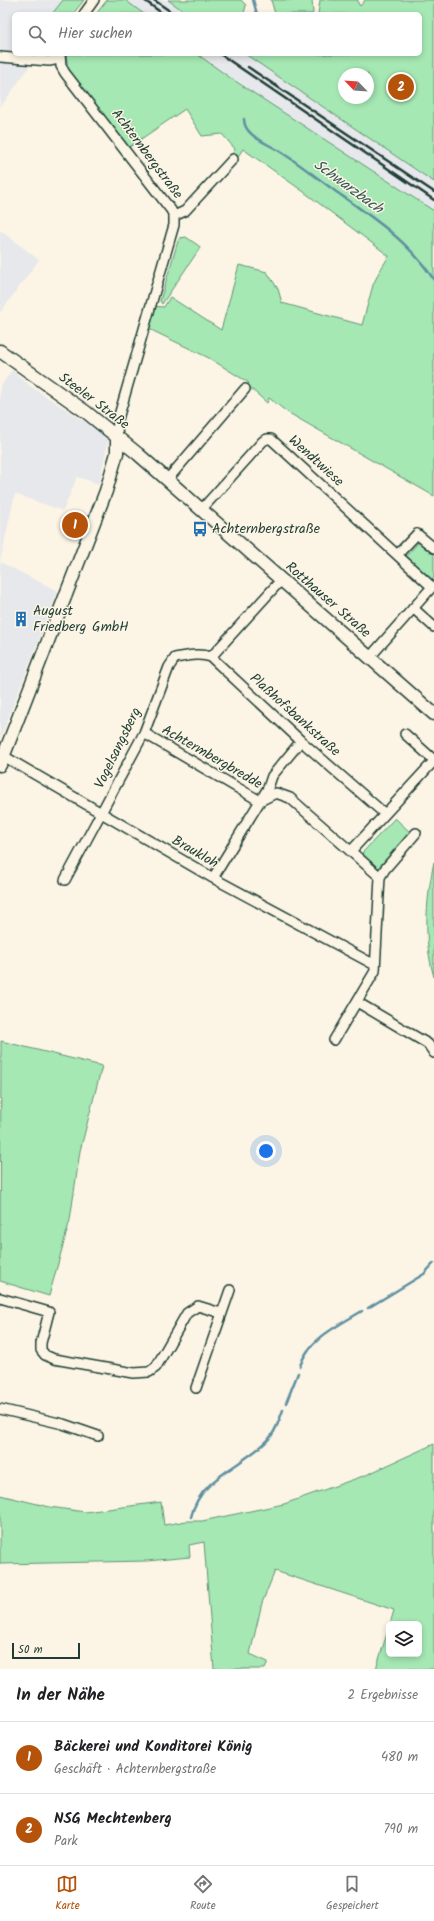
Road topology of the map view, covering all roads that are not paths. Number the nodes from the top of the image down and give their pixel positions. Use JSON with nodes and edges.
{"nodes":[{"id":1,"x":94,"y":0,"type":"edge"},
{"id":2,"x":85,"y":12,"type":"edge"},
{"id":3,"x":0,"y":57,"type":"edge"},
{"id":4,"x":60,"y":57,"type":"edge"},
{"id":5,"x":233,"y":159,"type":"dead end"},
{"id":6,"x":174,"y":216,"type":"junction"},
{"id":7,"x":0,"y":351,"type":"edge"},
{"id":8,"x":245,"y":389,"type":"dead end"},
{"id":9,"x":117,"y":436,"type":"junction"},
{"id":10,"x":167,"y":480,"type":"junction"},
{"id":11,"x":202,"y":509,"type":"junction"},
{"id":12,"x":434,"y":548,"type":"edge"},
{"id":13,"x":398,"y":554,"type":"junction"},
{"id":14,"x":282,"y":579,"type":"junction"},
{"id":15,"x":433,"y":585,"type":"edge"},
{"id":16,"x":413,"y":608,"type":"junction"},
{"id":17,"x":434,"y":627,"type":"edge"},
{"id":18,"x":211,"y":657,"type":"junction"},
{"id":19,"x":370,"y":657,"type":"junction"},
{"id":20,"x":434,"y":714,"type":"edge"},
{"id":21,"x":144,"y":733,"type":"junction"},
{"id":22,"x":405,"y":734,"type":"dead end"},
{"id":23,"x":301,"y":740,"type":"junction"},
{"id":24,"x":1,"y":759,"type":"edge"},
{"id":25,"x":434,"y":761,"type":"edge"},
{"id":26,"x":260,"y":801,"type":"junction"},
{"id":27,"x":100,"y":813,"type":"junction"},
{"id":28,"x":385,"y":814,"type":"junction"},
{"id":29,"x":416,"y":833,"type":"dead end"},
{"id":30,"x":351,"y":851,"type":"junction"},
{"id":31,"x":380,"y":877,"type":"junction"},
{"id":32,"x":213,"y":878,"type":"junction"},
{"id":33,"x":65,"y":880,"type":"dead end"},
{"id":34,"x":375,"y":965,"type":"junction"},
{"id":35,"x":357,"y":1002,"type":"junction"},
{"id":36,"x":334,"y":1040,"type":"dead end"},
{"id":37,"x":434,"y":1053,"type":"edge"},
{"id":38,"x":230,"y":1290,"type":"dead end"},
{"id":39,"x":0,"y":1298,"type":"edge"},
{"id":40,"x":221,"y":1313,"type":"junction"},
{"id":41,"x":196,"y":1388,"type":"dead end"},
{"id":42,"x":0,"y":1409,"type":"edge"},
{"id":43,"x":98,"y":1436,"type":"dead end"}],
"edges":[{"from":1,"to":2,"type":"street"},
{"from":3,"to":4,"type":"street","name":"Achternbergstraße"},
{"from":4,"to":6,"type":"street","name":"Achternbergstraße"},
{"from":5,"to":6,"type":"street"},
{"from":6,"to":9,"type":"street","name":"Achternbergstraße"},
{"from":7,"to":9,"type":"main road","name":"Steeler Straße"},
{"from":8,"to":10,"type":"street"},
{"from":9,"to":10,"type":"main road","name":"Steeler Straße"},
{"from":9,"to":24,"type":"main road","name":"Achternbergstraße"},
{"from":10,"to":11,"type":"main road","name":"Steeler Straße"},
{"from":11,"to":13,"type":"street","name":"Wendtwiese"},
{"from":11,"to":14,"type":"main road","name":"Rotthauser Straße"},
{"from":12,"to":13,"type":"street"},
{"from":13,"to":15,"type":"street","name":"Wendtwiese"},
{"from":14,"to":18,"type":"street"},
{"from":14,"to":19,"type":"main road","name":"Rotthauser Straße"},
{"from":15,"to":16,"type":"street","name":"Wendtwiese"},
{"from":16,"to":17,"type":"street"},
{"from":16,"to":19,"type":"street","name":"Wendtwiese"},
{"from":18,"to":21,"type":"street","name":"Vogelsangsberg"},
{"from":18,"to":23,"type":"street","name":"Plaßhofsbankstraße"},
{"from":19,"to":20,"type":"main road","name":"Rotthauser Straße"},
{"from":21,"to":26,"type":"street","name":"Achtermbergbredde"},
{"from":21,"to":27,"type":"street","name":"Vogelsangsberg"},
{"from":22,"to":25,"type":"street"},
{"from":23,"to":26,"type":"street"},
{"from":23,"to":28,"type":"street","name":"Plaßhofsbankstraße"},
{"from":24,"to":27,"type":"street","name":"Braukloh"},
{"from":25,"to":28,"type":"street"},
{"from":26,"to":30,"type":"street","name":"Achtermbergbredde"},
{"from":26,"to":32,"type":"street"},
{"from":27,"to":32,"type":"street","name":"Braukloh"},
{"from":27,"to":33,"type":"street","name":"Vogelsangsberg"},
{"from":28,"to":30,"type":"street"},
{"from":29,"to":31,"type":"street"},
{"from":30,"to":31,"type":"street","name":"Achtermbergbredde"},
{"from":31,"to":34,"type":"street"},
{"from":32,"to":34,"type":"street","name":"Braukloh"},
{"from":34,"to":35,"type":"street"},
{"from":35,"to":36,"type":"street"},
{"from":35,"to":37,"type":"street"},
{"from":38,"to":40,"type":"street"},
{"from":39,"to":40,"type":"street"},
{"from":40,"to":41,"type":"street"},
{"from":42,"to":43,"type":"street"}]}
